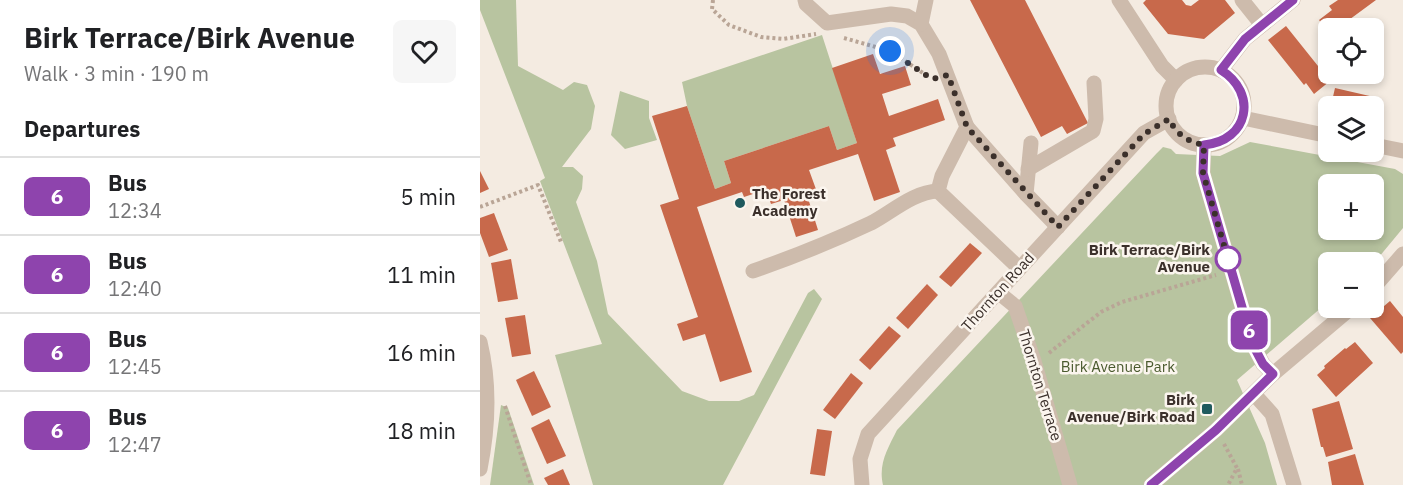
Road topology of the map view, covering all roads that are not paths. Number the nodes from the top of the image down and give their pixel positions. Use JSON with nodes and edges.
{"nodes":[{"id":1,"x":805,"y":0,"type":"edge"},
{"id":2,"x":926,"y":0,"type":"edge"},
{"id":3,"x":1119,"y":0,"type":"edge"},
{"id":4,"x":1242,"y":0,"type":"edge"},
{"id":5,"x":1293,"y":0,"type":"edge"},
{"id":6,"x":921,"y":24,"type":"junction"},
{"id":7,"x":1263,"y":25,"type":"junction"},
{"id":8,"x":1221,"y":70,"type":"junction"},
{"id":9,"x":1176,"y":80,"type":"junction"},
{"id":10,"x":1094,"y":83,"type":"dead end"},
{"id":11,"x":1242,"y":118,"type":"junction"},
{"id":12,"x":1169,"y":119,"type":"junction"},
{"id":13,"x":967,"y":127,"type":"junction"},
{"id":14,"x":1318,"y":134,"type":"edge"},
{"id":15,"x":1031,"y":143,"type":"dead end"},
{"id":16,"x":1204,"y":145,"type":"junction"},
{"id":17,"x":1384,"y":147,"type":"edge"},
{"id":18,"x":1403,"y":151,"type":"edge"},
{"id":19,"x":1028,"y":169,"type":"junction"},
{"id":20,"x":938,"y":190,"type":"junction"},
{"id":21,"x":1026,"y":194,"type":"junction"},
{"id":22,"x":1058,"y":227,"type":"junction"},
{"id":23,"x":1403,"y":254,"type":"edge"},
{"id":24,"x":1019,"y":268,"type":"junction"},
{"id":25,"x":753,"y":272,"type":"dead end"},
{"id":26,"x":1384,"y":276,"type":"edge"},
{"id":27,"x":999,"y":292,"type":"junction"},
{"id":28,"x":1339,"y":318,"type":"edge"},
{"id":29,"x":480,"y":342,"type":"edge"},
{"id":30,"x":1273,"y":374,"type":"junction"},
{"id":31,"x":1254,"y":394,"type":"junction"},
{"id":32,"x":480,"y":469,"type":"edge"},
{"id":33,"x":862,"y":485,"type":"edge"},
{"id":34,"x":1070,"y":485,"type":"edge"},
{"id":35,"x":1151,"y":485,"type":"edge"},
{"id":36,"x":1294,"y":485,"type":"edge"}],
"edges":[{"from":1,"to":6,"type":"street"},
{"from":2,"to":6,"type":"street"},
{"from":3,"to":9,"type":"street"},
{"from":4,"to":7,"type":"street"},
{"from":5,"to":7,"type":"street"},
{"from":6,"to":13,"type":"street"},
{"from":7,"to":8,"type":"street"},
{"from":8,"to":9,"type":"street"},
{"from":8,"to":11,"type":"street"},
{"from":9,"to":12,"type":"street"},
{"from":10,"to":19,"type":"street"},
{"from":11,"to":14,"type":"street"},
{"from":11,"to":16,"type":"street"},
{"from":12,"to":16,"type":"street"},
{"from":12,"to":22,"type":"street","name":"Thornton Road"},
{"from":13,"to":20,"type":"street"},
{"from":13,"to":21,"type":"street"},
{"from":15,"to":19,"type":"street"},
{"from":16,"to":30,"type":"street"},
{"from":17,"to":18,"type":"street"},
{"from":19,"to":21,"type":"street"},
{"from":20,"to":24,"type":"street"},
{"from":20,"to":25,"type":"street"},
{"from":21,"to":22,"type":"street"},
{"from":22,"to":24,"type":"street","name":"Thornton Road"},
{"from":23,"to":26,"type":"street"},
{"from":24,"to":27,"type":"street","name":"Thornton Road"},
{"from":27,"to":33,"type":"street","name":"Thornton Road"},
{"from":27,"to":34,"type":"street","name":"Thornton Terrace"},
{"from":28,"to":30,"type":"street"},
{"from":29,"to":32,"type":"street"},
{"from":30,"to":31,"type":"street"},
{"from":31,"to":35,"type":"street"},
{"from":31,"to":36,"type":"street"}]}
